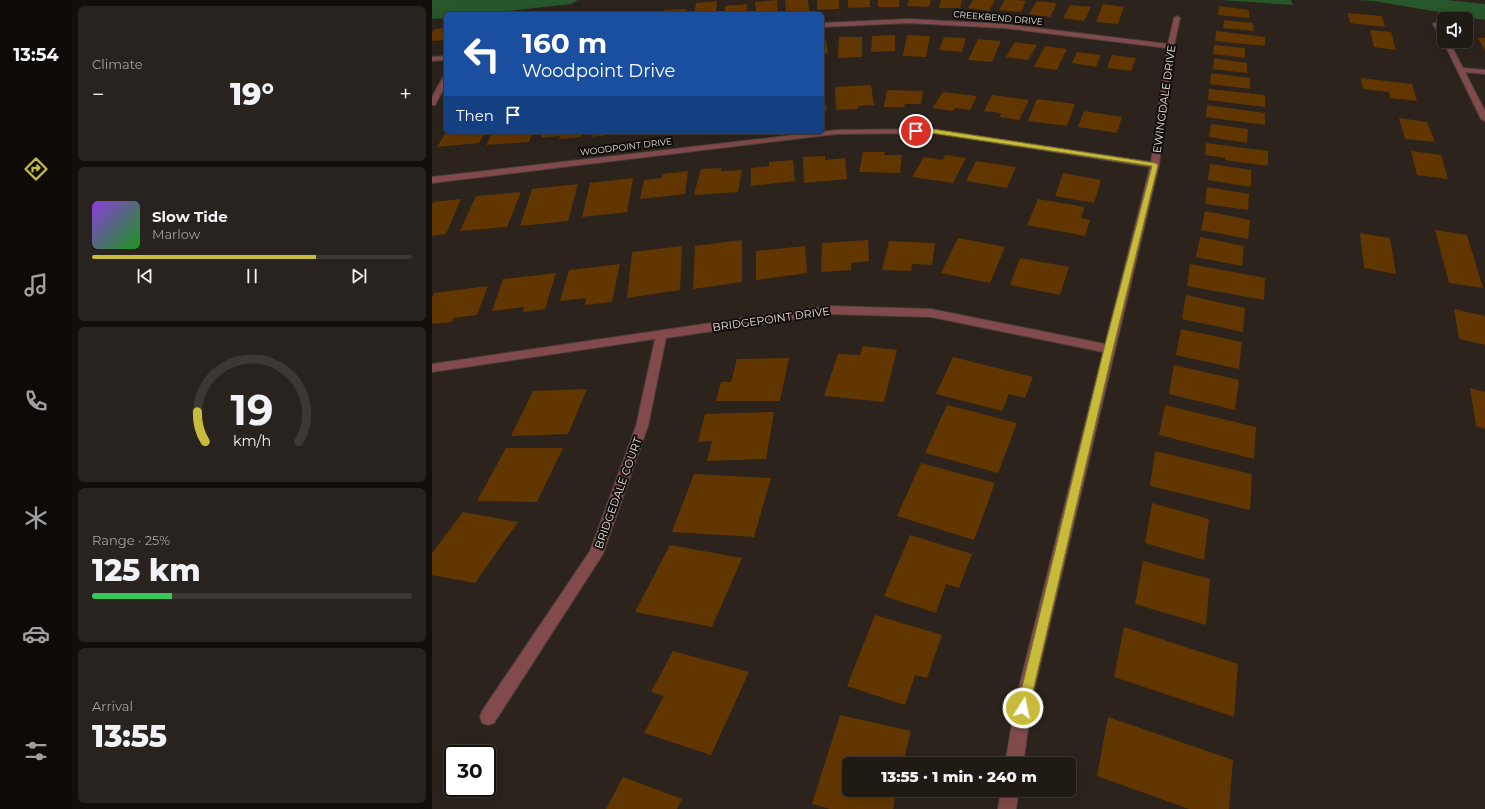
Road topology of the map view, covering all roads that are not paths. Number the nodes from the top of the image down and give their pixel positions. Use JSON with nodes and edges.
{"nodes":[{"id":1,"x":1177,"y":18,"type":"dead end"},
{"id":2,"x":824,"y":24,"type":"edge"},
{"id":3,"x":1171,"y":46,"type":"junction"},
{"id":4,"x":1450,"y":48,"type":"edge"},
{"id":5,"x":444,"y":58,"type":"edge"},
{"id":6,"x":432,"y":60,"type":"edge"},
{"id":7,"x":1461,"y":70,"type":"junction"},
{"id":8,"x":1485,"y":72,"type":"edge"},
{"id":9,"x":444,"y":82,"type":"edge"},
{"id":10,"x":432,"y":103,"type":"edge"},
{"id":11,"x":1485,"y":119,"type":"edge"},
{"id":12,"x":820,"y":134,"type":"edge"},
{"id":13,"x":824,"y":134,"type":"edge"},
{"id":14,"x":1155,"y":165,"type":"junction"},
{"id":15,"x":432,"y":180,"type":"edge"},
{"id":16,"x":661,"y":335,"type":"junction"},
{"id":17,"x":1109,"y":349,"type":"junction"},
{"id":18,"x":432,"y":368,"type":"edge"},
{"id":19,"x":488,"y":717,"type":"dead end"},
{"id":20,"x":1015,"y":757,"type":"edge"},
{"id":21,"x":1009,"y":797,"type":"edge"},
{"id":22,"x":1007,"y":809,"type":"edge"}],
"edges":[{"from":1,"to":3,"type":"street","name":"EWINGDALE DRIVE"},
{"from":2,"to":3,"type":"street","name":"CREEKBEND DRIVE"},
{"from":3,"to":14,"type":"street","name":"EWINGDALE DRIVE"},
{"from":4,"to":7,"type":"street"},
{"from":5,"to":6,"type":"street"},
{"from":7,"to":8,"type":"street"},
{"from":7,"to":11,"type":"street"},
{"from":9,"to":10,"type":"street"},
{"from":12,"to":15,"type":"street","name":"WOODPOINT DRIVE"},
{"from":13,"to":14,"type":"street","name":"WOODPOINT DRIVE"},
{"from":14,"to":17,"type":"street","name":"EWINGDALE DRIVE"},
{"from":16,"to":17,"type":"street","name":"BRIDGEPOINT DRIVE"},
{"from":16,"to":18,"type":"street","name":"BRIDGEPOINT DRIVE"},
{"from":16,"to":19,"type":"street","name":"BRIDGEDALE COURT"},
{"from":17,"to":20,"type":"street","name":"EWINGDALE DRIVE"},
{"from":21,"to":22,"type":"street"}]}
